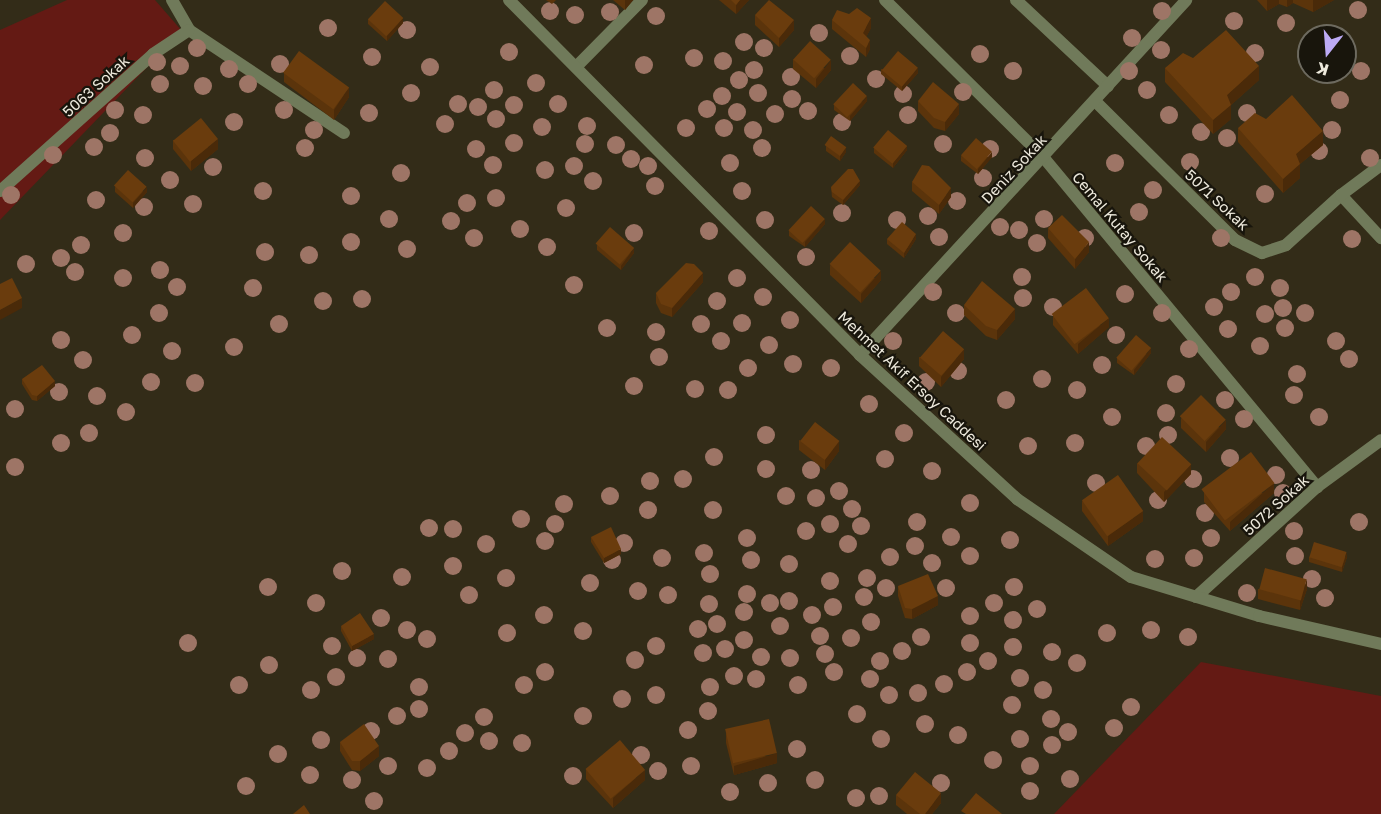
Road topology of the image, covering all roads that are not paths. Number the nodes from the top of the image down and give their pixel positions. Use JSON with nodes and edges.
{"nodes":[{"id":1,"x":172,"y":0,"type":"edge"},
{"id":2,"x":509,"y":0,"type":"edge"},
{"id":3,"x":642,"y":0,"type":"edge"},
{"id":4,"x":885,"y":0,"type":"edge"},
{"id":5,"x":1016,"y":0,"type":"edge"},
{"id":6,"x":1186,"y":0,"type":"edge"},
{"id":7,"x":189,"y":30,"type":"junction"},
{"id":8,"x":576,"y":67,"type":"junction"},
{"id":9,"x":1108,"y":87,"type":"junction"},
{"id":10,"x":1096,"y":102,"type":"junction"},
{"id":11,"x":344,"y":133,"type":"dead end"},
{"id":12,"x":1044,"y":158,"type":"junction"},
{"id":13,"x":1381,"y":165,"type":"edge"},
{"id":14,"x":0,"y":191,"type":"edge"},
{"id":15,"x":1341,"y":195,"type":"junction"},
{"id":16,"x":1381,"y":238,"type":"edge"},
{"id":17,"x":860,"y":355,"type":"junction"},
{"id":18,"x":1381,"y":440,"type":"edge"},
{"id":19,"x":1317,"y":487,"type":"junction"},
{"id":20,"x":1196,"y":597,"type":"junction"},
{"id":21,"x":1381,"y":644,"type":"edge"}],
"edges":[{"from":1,"to":7,"type":"street"},
{"from":2,"to":8,"type":"street","name":"Mehmet Akif Ersoy Caddesi"},
{"from":3,"to":8,"type":"street"},
{"from":4,"to":12,"type":"street","name":"Cemal Kutay Sokak"},
{"from":5,"to":9,"type":"street"},
{"from":6,"to":9,"type":"street","name":"Deniz Sokak"},
{"from":7,"to":11,"type":"street"},
{"from":7,"to":14,"type":"street","name":"5063 Sokak"},
{"from":8,"to":17,"type":"street","name":"Mehmet Akif Ersoy Caddesi"},
{"from":9,"to":10,"type":"street","name":"Deniz Sokak"},
{"from":10,"to":12,"type":"street","name":"Deniz Sokak"},
{"from":10,"to":15,"type":"street","name":"5071 Sokak"},
{"from":12,"to":17,"type":"street","name":"Deniz Sokak"},
{"from":12,"to":19,"type":"street","name":"Cemal Kutay Sokak"},
{"from":13,"to":15,"type":"street","name":"5071 Sokak"},
{"from":15,"to":16,"type":"street"},
{"from":17,"to":20,"type":"street","name":"Mehmet Akif Ersoy Caddesi"},
{"from":18,"to":19,"type":"street","name":"5072 Sokak"},
{"from":19,"to":20,"type":"street","name":"5072 Sokak"},
{"from":20,"to":21,"type":"street","name":"Mehmet Akif Ersoy Caddesi"}]}
